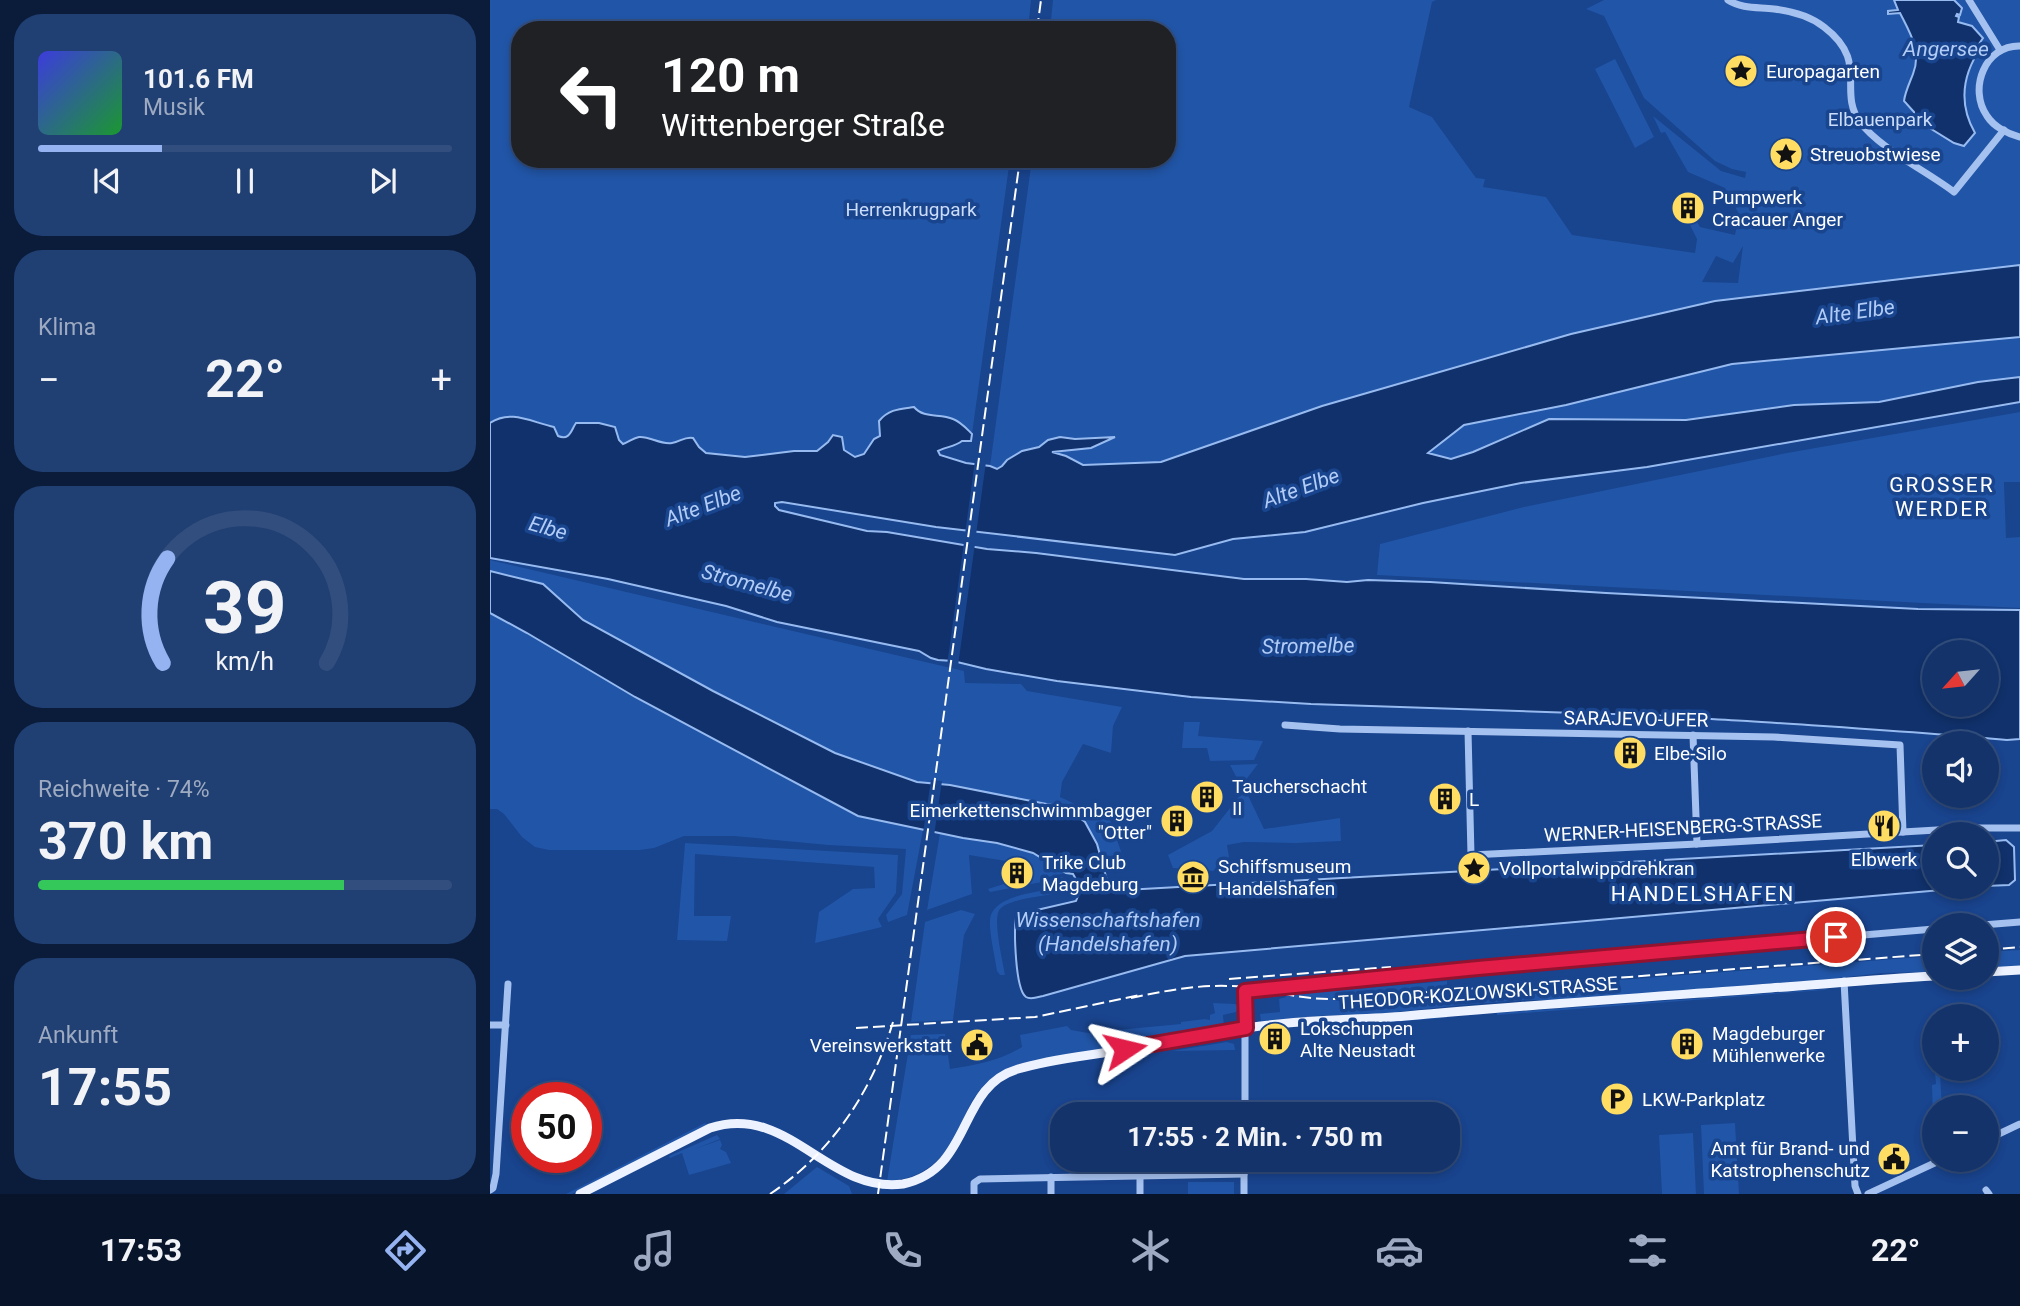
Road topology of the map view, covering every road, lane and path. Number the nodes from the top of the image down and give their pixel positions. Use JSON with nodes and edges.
{"nodes":[{"id":1,"x":1728,"y":0,"type":"edge"},
{"id":2,"x":1969,"y":0,"type":"edge"},
{"id":3,"x":2020,"y":46,"type":"edge"},
{"id":4,"x":2000,"y":50,"type":"junction"},
{"id":5,"x":2004,"y":130,"type":"junction"},
{"id":6,"x":2020,"y":137,"type":"edge"},
{"id":7,"x":1285,"y":725,"type":"dead end"},
{"id":8,"x":1468,"y":731,"type":"junction"},
{"id":9,"x":1693,"y":735,"type":"junction"},
{"id":10,"x":2020,"y":828,"type":"edge"},
{"id":11,"x":1903,"y":832,"type":"junction"},
{"id":12,"x":1697,"y":844,"type":"junction"},
{"id":13,"x":2020,"y":922,"type":"edge"},
{"id":14,"x":1999,"y":924,"type":"edge"},
{"id":15,"x":1922,"y":930,"type":"edge"},
{"id":16,"x":2017,"y":970,"type":"edge"},
{"id":17,"x":1999,"y":971,"type":"edge"},
{"id":18,"x":1922,"y":977,"type":"edge"},
{"id":19,"x":1844,"y":981,"type":"junction"},
{"id":20,"x":508,"y":984,"type":"dead end"},
{"id":21,"x":490,"y":1025,"type":"edge"},
{"id":22,"x":506,"y":1025,"type":"junction"},
{"id":23,"x":1246,"y":1028,"type":"junction"},
{"id":24,"x":1245,"y":1102,"type":"edge"},
{"id":25,"x":2020,"y":1124,"type":"edge"},
{"id":26,"x":1999,"y":1134,"type":"edge"},
{"id":27,"x":1922,"y":1169,"type":"edge"},
{"id":28,"x":1244,"y":1174,"type":"joint"},
{"id":29,"x":1140,"y":1175,"type":"junction"},
{"id":30,"x":1051,"y":1177,"type":"junction"},
{"id":31,"x":492,"y":1189,"type":"edge"},
{"id":32,"x":580,"y":1194,"type":"edge"},
{"id":33,"x":974,"y":1194,"type":"edge"},
{"id":34,"x":1051,"y":1194,"type":"edge"},
{"id":35,"x":1140,"y":1194,"type":"edge"},
{"id":36,"x":1244,"y":1194,"type":"edge"},
{"id":37,"x":1858,"y":1194,"type":"edge"},
{"id":38,"x":1868,"y":1194,"type":"edge"}],
"edges":[{"from":1,"to":5,"type":"street"},
{"from":2,"to":4,"type":"street"},
{"from":3,"to":4,"type":"street"},
{"from":4,"to":5,"type":"street"},
{"from":5,"to":6,"type":"street"},
{"from":7,"to":8,"type":"street","name":"SARAJEVO-UFER"},
{"from":8,"to":9,"type":"street","name":"SARAJEVO-UFER"},
{"from":8,"to":12,"type":"street","name":"WERNER-HEISENBERG-STRASSE"},
{"from":9,"to":11,"type":"street","name":"SARAJEVO-UFER"},
{"from":9,"to":12,"type":"street"},
{"from":10,"to":11,"type":"street","name":"WERNER-HEISENBERG-STRASSE"},
{"from":11,"to":12,"type":"street","name":"WERNER-HEISENBERG-STRASSE"},
{"from":13,"to":14,"type":"street"},
{"from":15,"to":23,"type":"street"},
{"from":16,"to":17,"type":"main road"},
{"from":18,"to":19,"type":"main road","name":"THEODOR-KOZLOWSKI-STRASSE"},
{"from":19,"to":23,"type":"main road","name":"THEODOR-KOZLOWSKI-STRASSE"},
{"from":19,"to":37,"type":"street"},
{"from":20,"to":22,"type":"street"},
{"from":21,"to":22,"type":"street"},
{"from":22,"to":31,"type":"street"},
{"from":23,"to":24,"type":"street"},
{"from":23,"to":32,"type":"main road","name":"THEODOR-KOZLOWSKI-STRASSE"},
{"from":25,"to":26,"type":"street"},
{"from":27,"to":38,"type":"street"},
{"from":28,"to":29,"type":"street"},
{"from":28,"to":36,"type":"street"},
{"from":29,"to":30,"type":"street"},
{"from":29,"to":35,"type":"street"},
{"from":30,"to":33,"type":"street"},
{"from":30,"to":34,"type":"street"}]}
